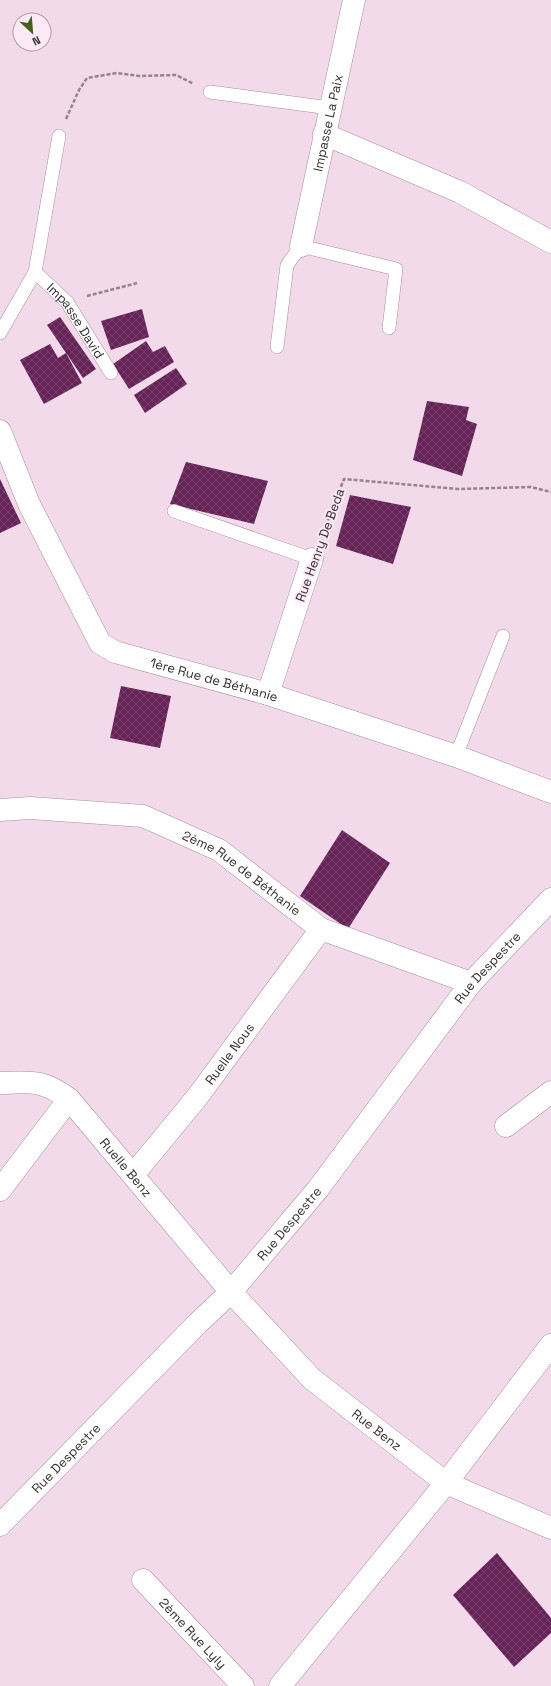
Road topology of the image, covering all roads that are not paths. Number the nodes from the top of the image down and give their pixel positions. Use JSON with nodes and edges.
{"nodes":[{"id":1,"x":354,"y":0,"type":"edge"},
{"id":2,"x":210,"y":92,"type":"road end"},
{"id":3,"x":330,"y":108,"type":"junction"},
{"id":4,"x":324,"y":134,"type":"junction"},
{"id":5,"x":59,"y":136,"type":"road end"},
{"id":6,"x":551,"y":242,"type":"edge"},
{"id":7,"x":301,"y":246,"type":"junction"},
{"id":8,"x":36,"y":272,"type":"junction"},
{"id":9,"x":389,"y":328,"type":"dead end"},
{"id":10,"x":0,"y":332,"type":"edge"},
{"id":11,"x":277,"y":347,"type":"dead end"},
{"id":12,"x":111,"y":372,"type":"dead end"},
{"id":13,"x":0,"y":431,"type":"edge"},
{"id":14,"x":174,"y":511,"type":"dead end"},
{"id":15,"x":312,"y":559,"type":"joint"},
{"id":16,"x":503,"y":636,"type":"dead end"},
{"id":17,"x":268,"y":694,"type":"junction"},
{"id":18,"x":456,"y":756,"type":"junction"},
{"id":19,"x":551,"y":792,"type":"edge"},
{"id":20,"x":0,"y":810,"type":"edge"},
{"id":21,"x":551,"y":899,"type":"edge"},
{"id":22,"x":321,"y":929,"type":"junction"},
{"id":23,"x":471,"y":983,"type":"junction"},
{"id":24,"x":0,"y":1083,"type":"edge"},
{"id":25,"x":551,"y":1092,"type":"edge"},
{"id":26,"x":69,"y":1099,"type":"junction"},
{"id":27,"x":506,"y":1126,"type":"dead end"},
{"id":28,"x":133,"y":1175,"type":"junction"},
{"id":29,"x":0,"y":1190,"type":"edge"},
{"id":30,"x":230,"y":1292,"type":"junction"},
{"id":31,"x":551,"y":1345,"type":"edge"},
{"id":32,"x":446,"y":1483,"type":"junction"},
{"id":33,"x":0,"y":1525,"type":"edge"},
{"id":34,"x":551,"y":1528,"type":"edge"},
{"id":35,"x":143,"y":1580,"type":"dead end"},
{"id":36,"x":242,"y":1686,"type":"edge"},
{"id":37,"x":280,"y":1686,"type":"edge"}],
"edges":[{"from":1,"to":3,"type":"street","name":"Impasse La Paix"},
{"from":2,"to":3,"type":"lane"},
{"from":3,"to":4,"type":"street","name":"Impasse La Paix"},
{"from":4,"to":6,"type":"street"},
{"from":4,"to":7,"type":"street","name":"Impasse La Paix"},
{"from":5,"to":8,"type":"lane"},
{"from":7,"to":9,"type":"lane"},
{"from":7,"to":11,"type":"lane"},
{"from":8,"to":10,"type":"lane"},
{"from":8,"to":12,"type":"lane","name":"Impasse David"},
{"from":13,"to":17,"type":"street","name":"1ère Rue de Béthanie"},
{"from":14,"to":15,"type":"lane"},
{"from":15,"to":17,"type":"street","name":"Rue Henry De Beda"},
{"from":16,"to":18,"type":"lane"},
{"from":17,"to":18,"type":"street","name":"1ère Rue de Béthanie"},
{"from":18,"to":19,"type":"street","name":"1ère Rue de Béthanie"},
{"from":20,"to":22,"type":"street","name":"2ème Rue de Béthanie"},
{"from":21,"to":23,"type":"street","name":"Rue Despestre"},
{"from":22,"to":23,"type":"street","name":"2ème Rue de Béthanie"},
{"from":22,"to":28,"type":"street","name":"Ruelle Nous"},
{"from":23,"to":30,"type":"street","name":"Rue Despestre"},
{"from":24,"to":26,"type":"street","name":"Ruelle Benz"},
{"from":25,"to":27,"type":"street"},
{"from":26,"to":28,"type":"street","name":"Ruelle Benz"},
{"from":26,"to":29,"type":"street"},
{"from":28,"to":30,"type":"street","name":"Ruelle Benz"},
{"from":30,"to":32,"type":"street","name":"Rue Benz"},
{"from":30,"to":33,"type":"street","name":"Rue Despestre"},
{"from":31,"to":32,"type":"street"},
{"from":32,"to":34,"type":"street","name":"Rue Benz"},
{"from":32,"to":37,"type":"street"},
{"from":35,"to":36,"type":"street","name":"2ème Rue Lyly"}]}
